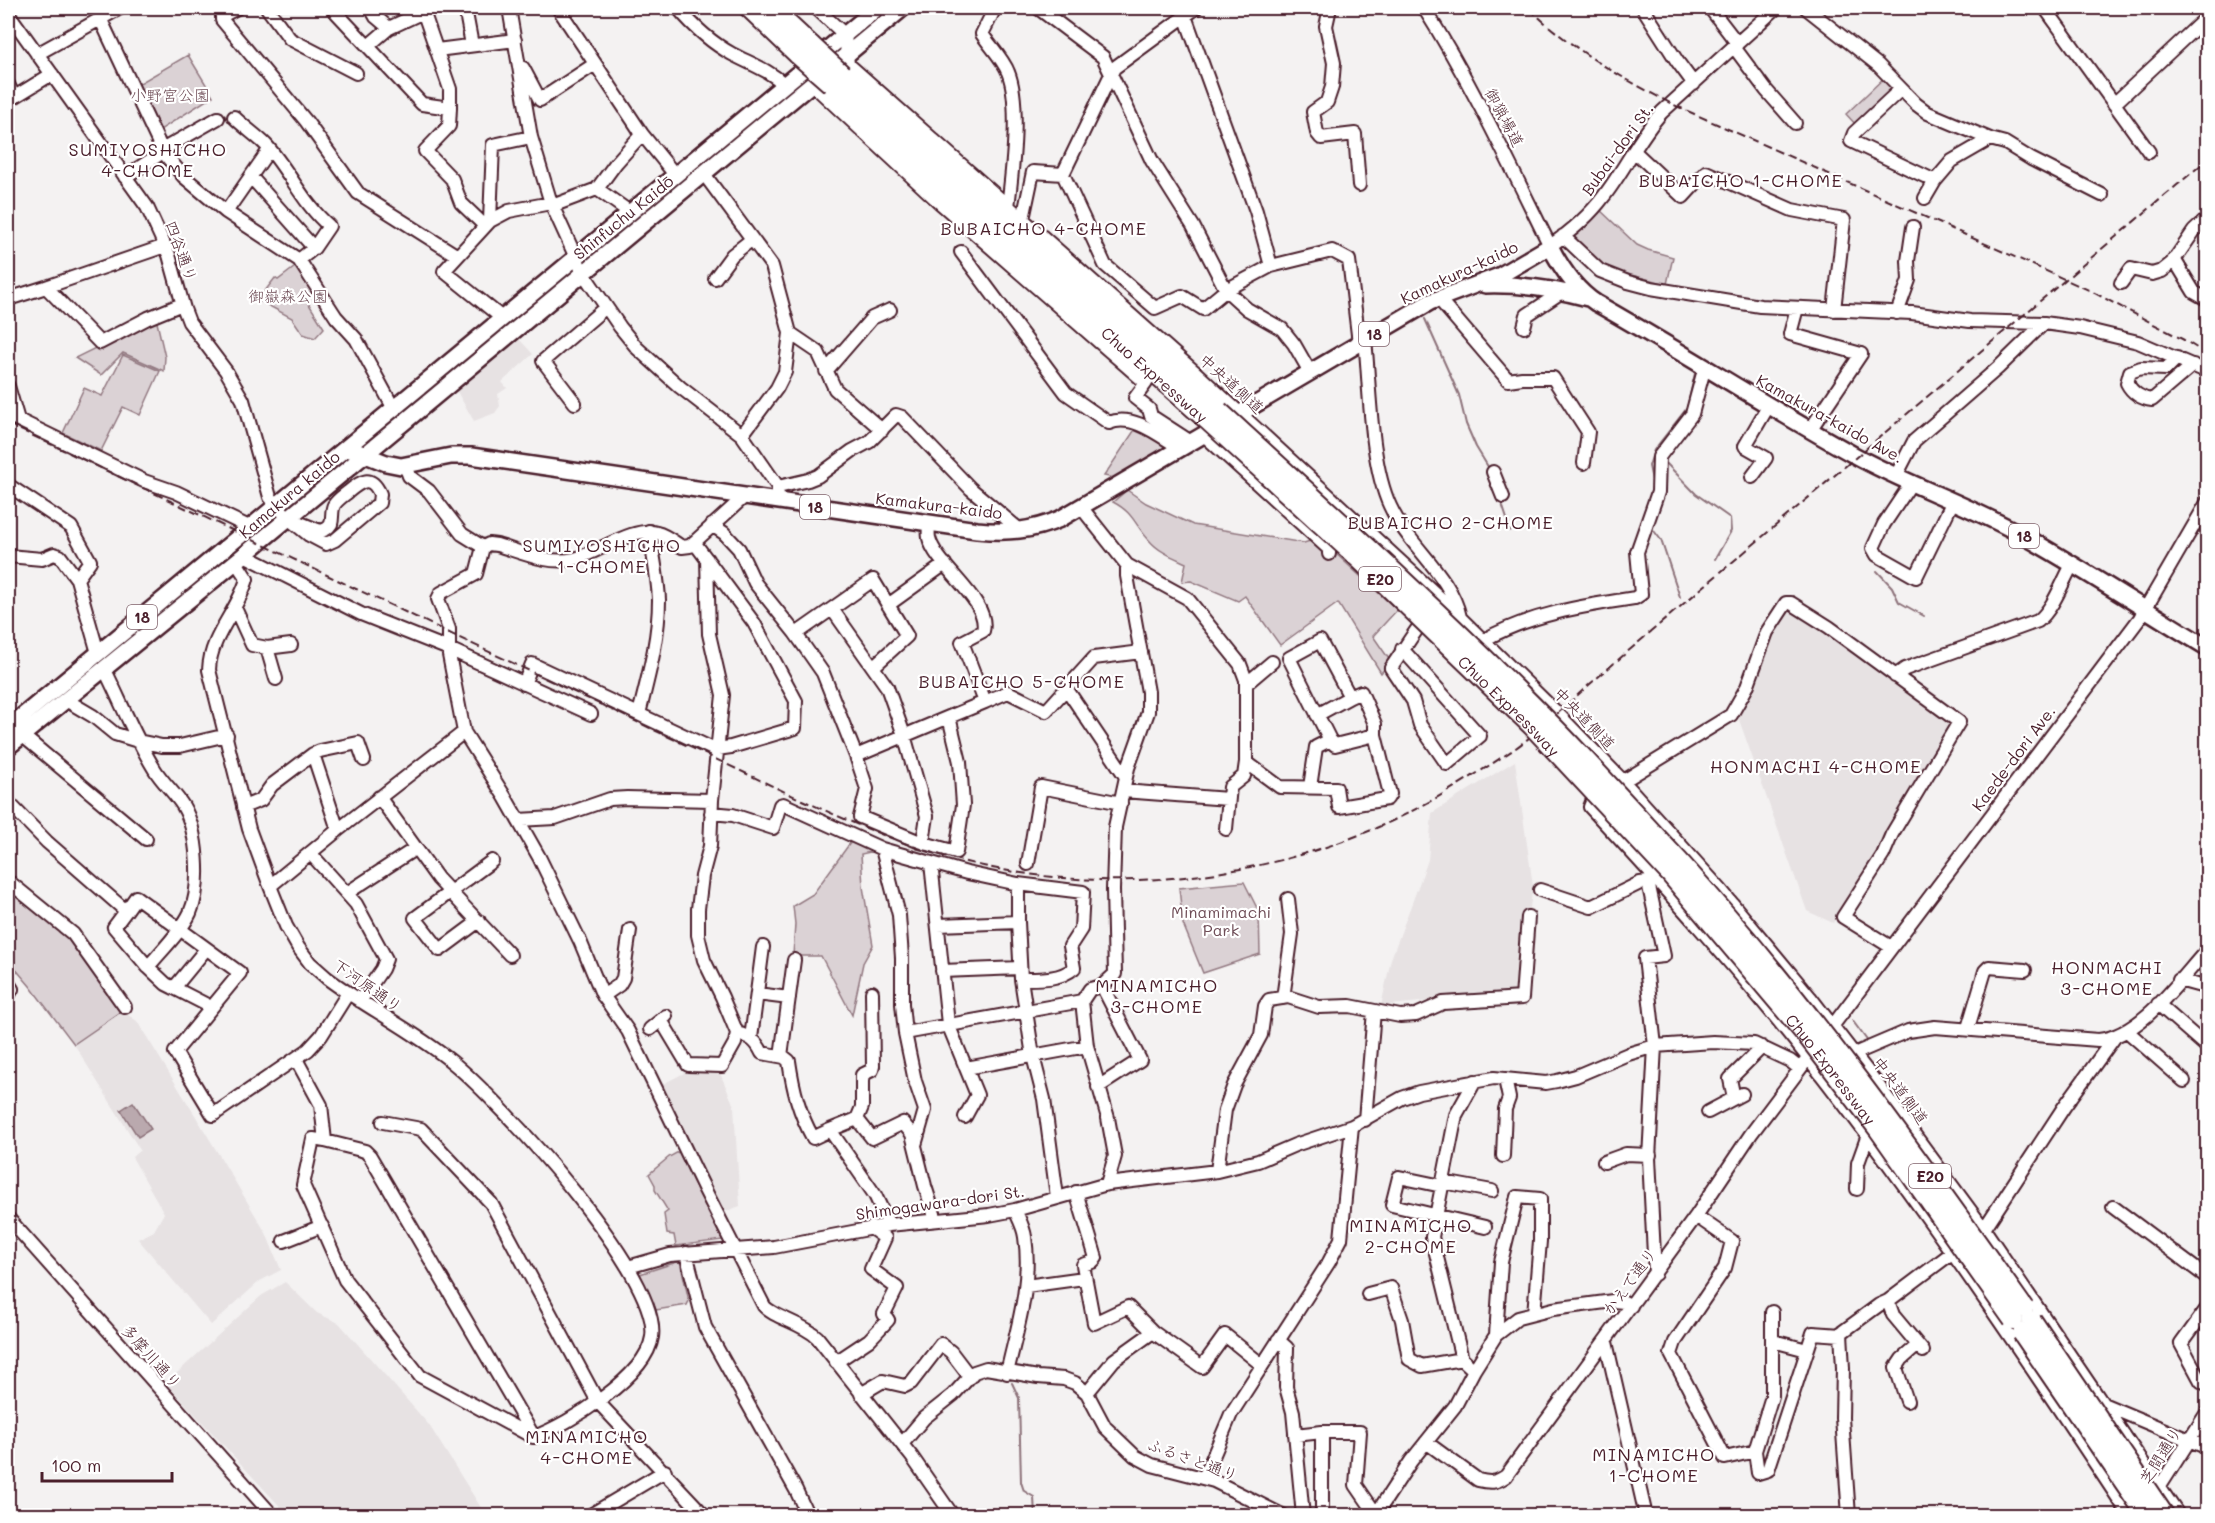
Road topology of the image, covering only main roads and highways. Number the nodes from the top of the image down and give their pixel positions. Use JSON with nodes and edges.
{"nodes":[{"id":1,"x":749,"y":8,"type":"edge"},
{"id":2,"x":771,"y":8,"type":"edge"},
{"id":3,"x":877,"y":8,"type":"edge"},
{"id":4,"x":903,"y":8,"type":"edge"},
{"id":5,"x":1550,"y":246,"type":"joint"},
{"id":6,"x":1477,"y":285,"type":"junction"},
{"id":7,"x":1588,"y":298,"type":"junction"},
{"id":8,"x":346,"y":449,"type":"junction"},
{"id":9,"x":364,"y":454,"type":"junction"},
{"id":10,"x":283,"y":512,"type":"junction"},
{"id":11,"x":2208,"y":648,"type":"edge"},
{"id":12,"x":12,"y":726,"type":"edge"},
{"id":13,"x":8,"y":747,"type":"edge"},
{"id":14,"x":2147,"y":1515,"type":"edge"},
{"id":15,"x":2165,"y":1515,"type":"edge"}],
"edges":[{"from":1,"to":14,"type":"highway","name":"Chuo Expressway","number":"E20","bridge":true},
{"from":2,"to":15,"type":"highway","name":"Chuo Expressway","number":"E20","bridge":true},
{"from":3,"to":8,"type":"main road","name":"Shinfuchu Kaidō","number":"18"},
{"from":4,"to":9,"type":"main road","name":"Shinfuchu Kaidō","number":"18"},
{"from":5,"to":6,"type":"main road","name":"Kamakura-kaido","number":"18"},
{"from":5,"to":7,"type":"main road","name":"Kamakura-kaido Ave.","number":"18"},
{"from":6,"to":7,"type":"main road","number":"18"},
{"from":6,"to":9,"type":"main road","name":"Kamakura-kaido","number":"18"},
{"from":7,"to":11,"type":"main road","name":"Kamakura-kaido Ave.","number":"18"},
{"from":8,"to":9,"type":"main road","number":"18"},
{"from":8,"to":10,"type":"main road","name":"Kamakura kaido","number":"18"},
{"from":9,"to":10,"type":"main road","name":"Kamakura kaido","number":"18"},
{"from":10,"to":12,"type":"main road","number":"18"},
{"from":10,"to":12,"type":"main road","name":"Kamakura kaido","number":"18"},
{"from":12,"to":13,"type":"main road","number":"18"}]}
